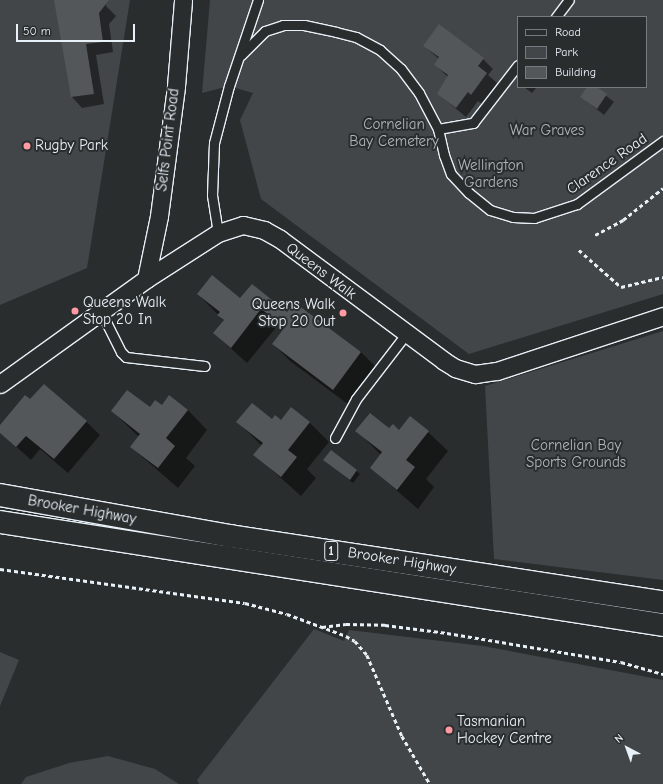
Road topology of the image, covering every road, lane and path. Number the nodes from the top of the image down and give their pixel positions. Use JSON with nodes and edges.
{"nodes":[{"id":1,"x":183,"y":0,"type":"edge"},
{"id":2,"x":258,"y":0,"type":"edge"},
{"id":3,"x":569,"y":0,"type":"edge"},
{"id":4,"x":557,"y":16,"type":"edge"},
{"id":5,"x":241,"y":55,"type":"junction"},
{"id":6,"x":517,"y":67,"type":"edge"},
{"id":7,"x":438,"y":129,"type":"junction"},
{"id":8,"x":663,"y":141,"type":"edge"},
{"id":9,"x":663,"y":188,"type":"edge"},
{"id":10,"x":218,"y":233,"type":"junction"},
{"id":11,"x":595,"y":235,"type":"dead end"},
{"id":12,"x":579,"y":250,"type":"dead end"},
{"id":13,"x":663,"y":277,"type":"edge"},
{"id":14,"x":146,"y":279,"type":"junction"},
{"id":15,"x":101,"y":312,"type":"junction"},
{"id":16,"x":663,"y":316,"type":"edge"},
{"id":17,"x":406,"y":334,"type":"junction"},
{"id":18,"x":204,"y":366,"type":"dead end"},
{"id":19,"x":0,"y":384,"type":"edge"},
{"id":20,"x":335,"y":438,"type":"dead end"},
{"id":21,"x":0,"y":495,"type":"edge"},
{"id":22,"x":0,"y":522,"type":"edge"},
{"id":23,"x":0,"y":569,"type":"edge"},
{"id":24,"x":663,"y":602,"type":"edge"},
{"id":25,"x":663,"y":624,"type":"edge"},
{"id":26,"x":322,"y":627,"type":"junction"},
{"id":27,"x":663,"y":674,"type":"edge"},
{"id":28,"x":430,"y":784,"type":"edge"}],
"edges":[{"from":1,"to":14,"type":"street","name":"Selfs Point Road"},
{"from":2,"to":5,"type":"lane"},
{"from":3,"to":4,"type":"lane"},
{"from":5,"to":7,"type":"lane","name":"Clarence Road"},
{"from":5,"to":10,"type":"lane"},
{"from":6,"to":7,"type":"lane"},
{"from":7,"to":8,"type":"lane","name":"Clarence Road"},
{"from":9,"to":11,"type":"path"},
{"from":10,"to":14,"type":"street","name":"Queens Walk"},
{"from":10,"to":17,"type":"street","name":"Queens Walk"},
{"from":12,"to":13,"type":"path"},
{"from":14,"to":15,"type":"street","name":"Queens Walk"},
{"from":15,"to":18,"type":"lane"},
{"from":15,"to":19,"type":"street","name":"Queens Walk"},
{"from":16,"to":17,"type":"street","name":"Queens Walk"},
{"from":17,"to":20,"type":"lane"},
{"from":21,"to":24,"type":"highway","name":"Brooker Highway","number":"1"},
{"from":22,"to":25,"type":"highway","name":"Brooker Highway","number":"1"},
{"from":23,"to":26,"type":"path"},
{"from":26,"to":27,"type":"path"},
{"from":26,"to":28,"type":"path"}]}
